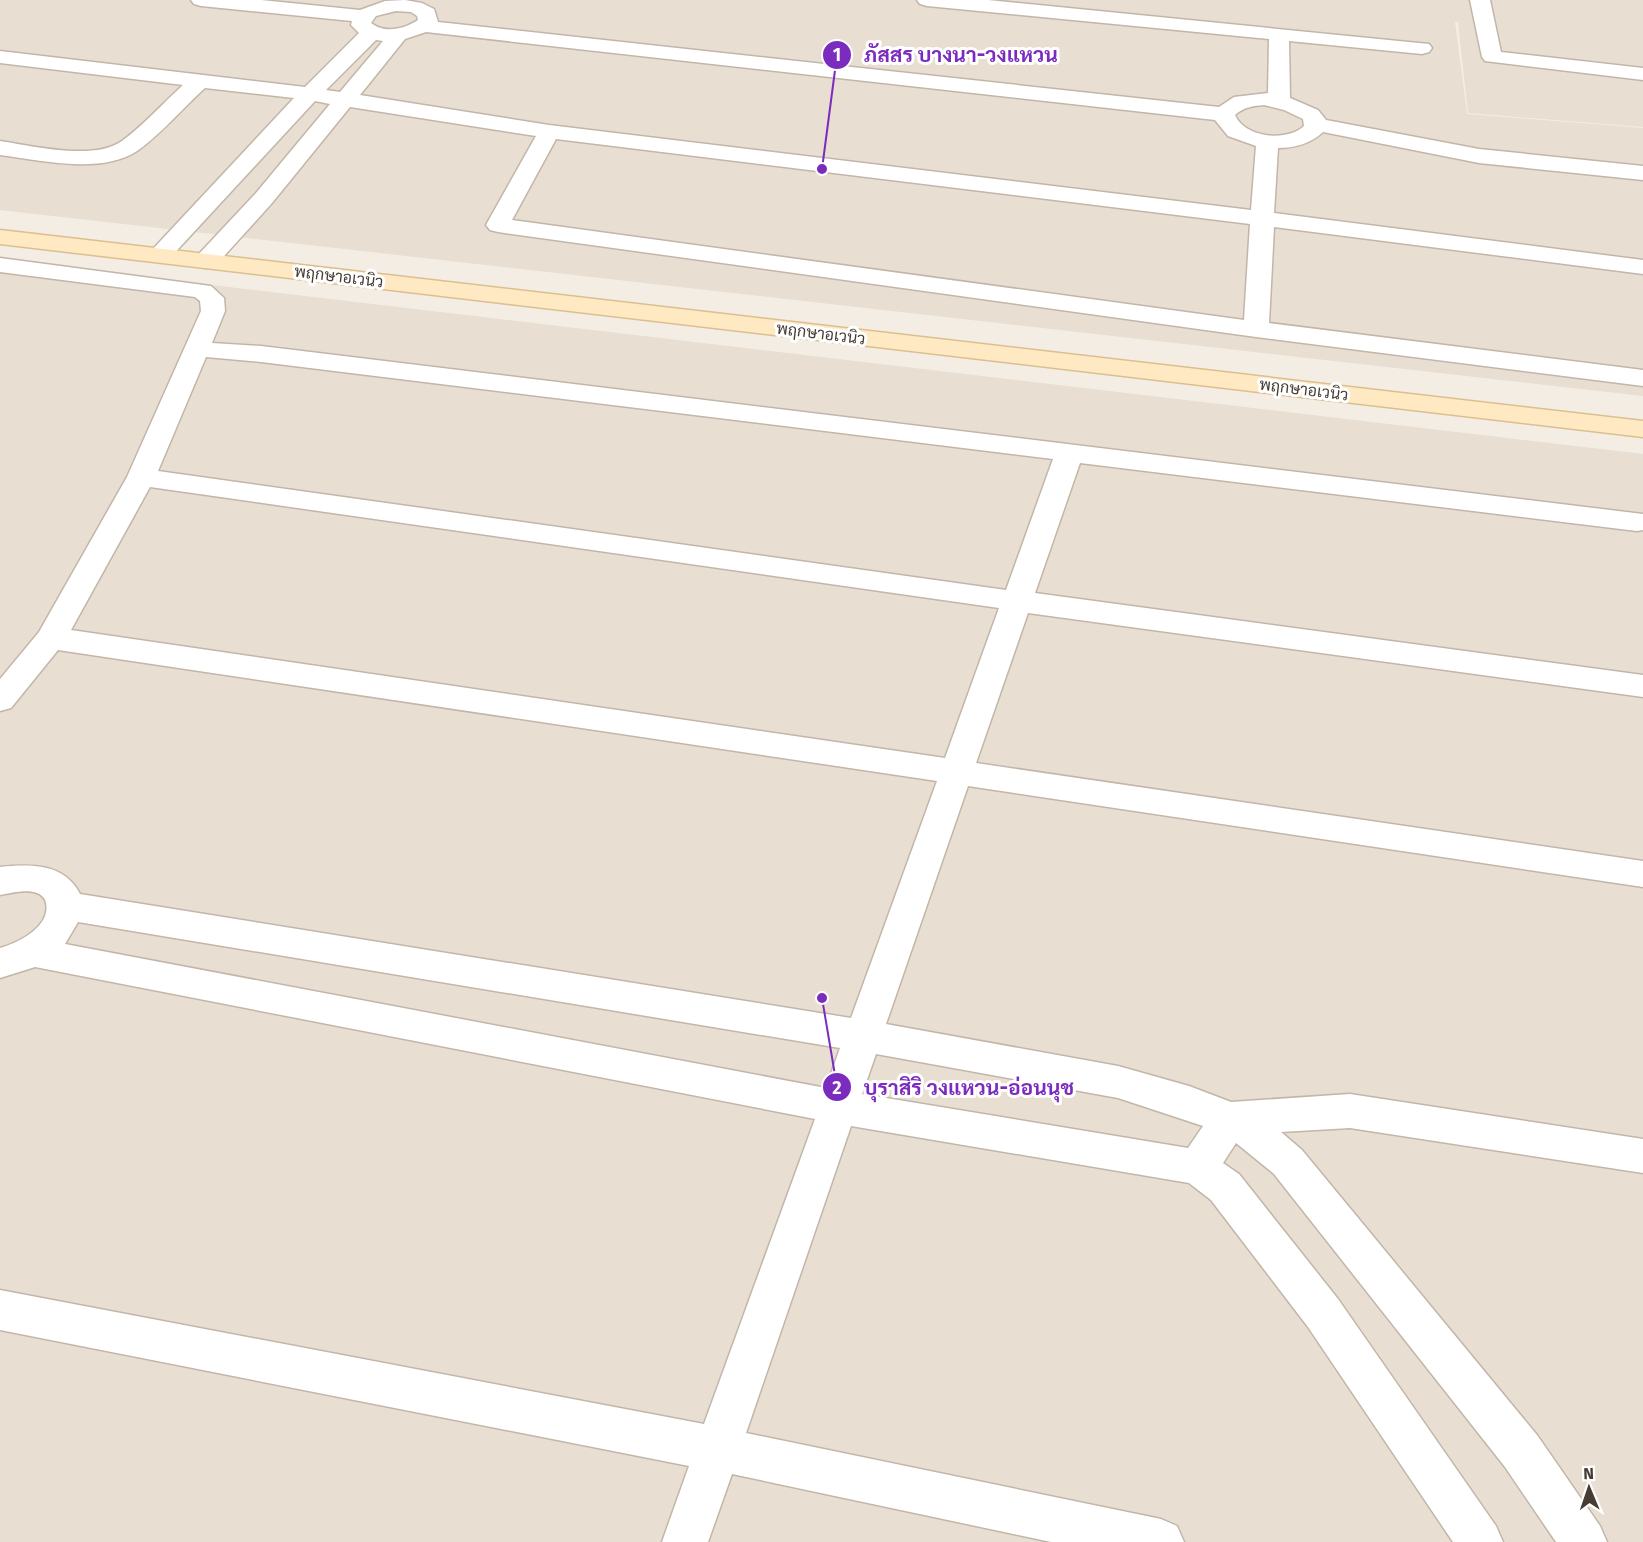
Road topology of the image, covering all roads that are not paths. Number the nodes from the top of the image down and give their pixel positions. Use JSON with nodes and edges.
{"nodes":[{"id":1,"x":201,"y":0,"type":"edge"},
{"id":2,"x":927,"y":0,"type":"edge"},
{"id":3,"x":1480,"y":0,"type":"edge"},
{"id":4,"x":408,"y":3,"type":"edge"},
{"id":5,"x":368,"y":24,"type":"junction"},
{"id":6,"x":423,"y":26,"type":"junction"},
{"id":7,"x":399,"y":34,"type":"junction"},
{"id":8,"x":1279,"y":34,"type":"junction"},
{"id":9,"x":1422,"y":48,"type":"dead end"},
{"id":10,"x":0,"y":57,"type":"edge"},
{"id":11,"x":1643,"y":74,"type":"edge"},
{"id":12,"x":200,"y":81,"type":"junction"},
{"id":13,"x":310,"y":94,"type":"junction"},
{"id":14,"x":346,"y":99,"type":"junction"},
{"id":15,"x":1279,"y":100,"type":"junction"},
{"id":16,"x":1224,"y":114,"type":"junction"},
{"id":17,"x":1315,"y":124,"type":"junction"},
{"id":18,"x":549,"y":132,"type":"junction"},
{"id":19,"x":1267,"y":141,"type":"junction"},
{"id":20,"x":0,"y":148,"type":"edge"},
{"id":21,"x":1643,"y":173,"type":"edge"},
{"id":22,"x":1262,"y":218,"type":"junction"},
{"id":23,"x":0,"y":237,"type":"edge"},
{"id":24,"x":160,"y":255,"type":"junction"},
{"id":25,"x":206,"y":261,"type":"junction"},
{"id":26,"x":0,"y":265,"type":"edge"},
{"id":27,"x":1643,"y":267,"type":"edge"},
{"id":28,"x":1256,"y":329,"type":"junction"},
{"id":29,"x":196,"y":350,"type":"junction"},
{"id":30,"x":1643,"y":378,"type":"edge"},
{"id":31,"x":1643,"y":429,"type":"edge"},
{"id":32,"x":1069,"y":454,"type":"junction"},
{"id":33,"x":141,"y":477,"type":"junction"},
{"id":34,"x":1637,"y":522,"type":"dead end"},
{"id":35,"x":1017,"y":601,"type":"junction"},
{"id":36,"x":51,"y":638,"type":"junction"},
{"id":37,"x":1643,"y":686,"type":"edge"},
{"id":38,"x":0,"y":700,"type":"edge"},
{"id":39,"x":956,"y":773,"type":"junction"},
{"id":40,"x":2,"y":874,"type":"edge"},
{"id":41,"x":1643,"y":874,"type":"edge"},
{"id":42,"x":66,"y":906,"type":"junction"},
{"id":43,"x":16,"y":957,"type":"edge"},
{"id":44,"x":864,"y":1036,"type":"junction"},
{"id":45,"x":838,"y":1107,"type":"junction"},
{"id":46,"x":1230,"y":1119,"type":"junction"},
{"id":47,"x":1643,"y":1156,"type":"edge"},
{"id":48,"x":1198,"y":1167,"type":"junction"},
{"id":49,"x":0,"y":1310,"type":"edge"},
{"id":50,"x":717,"y":1449,"type":"junction"},
{"id":51,"x":685,"y":1542,"type":"edge"},
{"id":52,"x":1161,"y":1542,"type":"edge"},
{"id":53,"x":1480,"y":1542,"type":"edge"},
{"id":54,"x":1584,"y":1542,"type":"edge"}],
"edges":[{"from":1,"to":5,"type":"street"},
{"from":2,"to":8,"type":"street"},
{"from":3,"to":11,"type":"street"},
{"from":4,"to":5,"type":"street"},
{"from":4,"to":6,"type":"street"},
{"from":5,"to":7,"type":"street"},
{"from":5,"to":13,"type":"street"},
{"from":6,"to":7,"type":"street"},
{"from":6,"to":16,"type":"street"},
{"from":7,"to":14,"type":"street"},
{"from":8,"to":9,"type":"street"},
{"from":8,"to":15,"type":"street"},
{"from":10,"to":12,"type":"street"},
{"from":12,"to":13,"type":"street"},
{"from":12,"to":20,"type":"street"},
{"from":13,"to":14,"type":"street"},
{"from":13,"to":24,"type":"street"},
{"from":14,"to":18,"type":"street"},
{"from":14,"to":25,"type":"street"},
{"from":15,"to":16,"type":"street"},
{"from":15,"to":17,"type":"street"},
{"from":16,"to":19,"type":"street"},
{"from":17,"to":19,"type":"street"},
{"from":17,"to":21,"type":"street"},
{"from":18,"to":22,"type":"street"},
{"from":18,"to":28,"type":"street"},
{"from":19,"to":22,"type":"street"},
{"from":22,"to":27,"type":"street"},
{"from":22,"to":28,"type":"street"},
{"from":23,"to":24,"type":"street","name":"พฤกษาอเวนิว"},
{"from":24,"to":25,"type":"street","name":"พฤกษาอเวนิว"},
{"from":25,"to":31,"type":"street","name":"พฤกษาอเวนิว"},
{"from":26,"to":29,"type":"street"},
{"from":28,"to":30,"type":"street"},
{"from":29,"to":32,"type":"street"},
{"from":29,"to":33,"type":"street"},
{"from":32,"to":34,"type":"street"},
{"from":32,"to":35,"type":"street"},
{"from":33,"to":35,"type":"street"},
{"from":33,"to":36,"type":"street"},
{"from":35,"to":37,"type":"street"},
{"from":35,"to":39,"type":"street"},
{"from":36,"to":38,"type":"street"},
{"from":36,"to":39,"type":"street"},
{"from":39,"to":41,"type":"street"},
{"from":39,"to":44,"type":"street"},
{"from":40,"to":42,"type":"street"},
{"from":42,"to":43,"type":"street"},
{"from":42,"to":44,"type":"street"},
{"from":43,"to":45,"type":"street"},
{"from":44,"to":45,"type":"street"},
{"from":44,"to":46,"type":"street"},
{"from":45,"to":48,"type":"street"},
{"from":45,"to":50,"type":"street"},
{"from":46,"to":47,"type":"street"},
{"from":46,"to":48,"type":"street"},
{"from":46,"to":54,"type":"street"},
{"from":48,"to":53,"type":"street"},
{"from":49,"to":50,"type":"street"},
{"from":50,"to":51,"type":"street"},
{"from":50,"to":52,"type":"street"}]}
